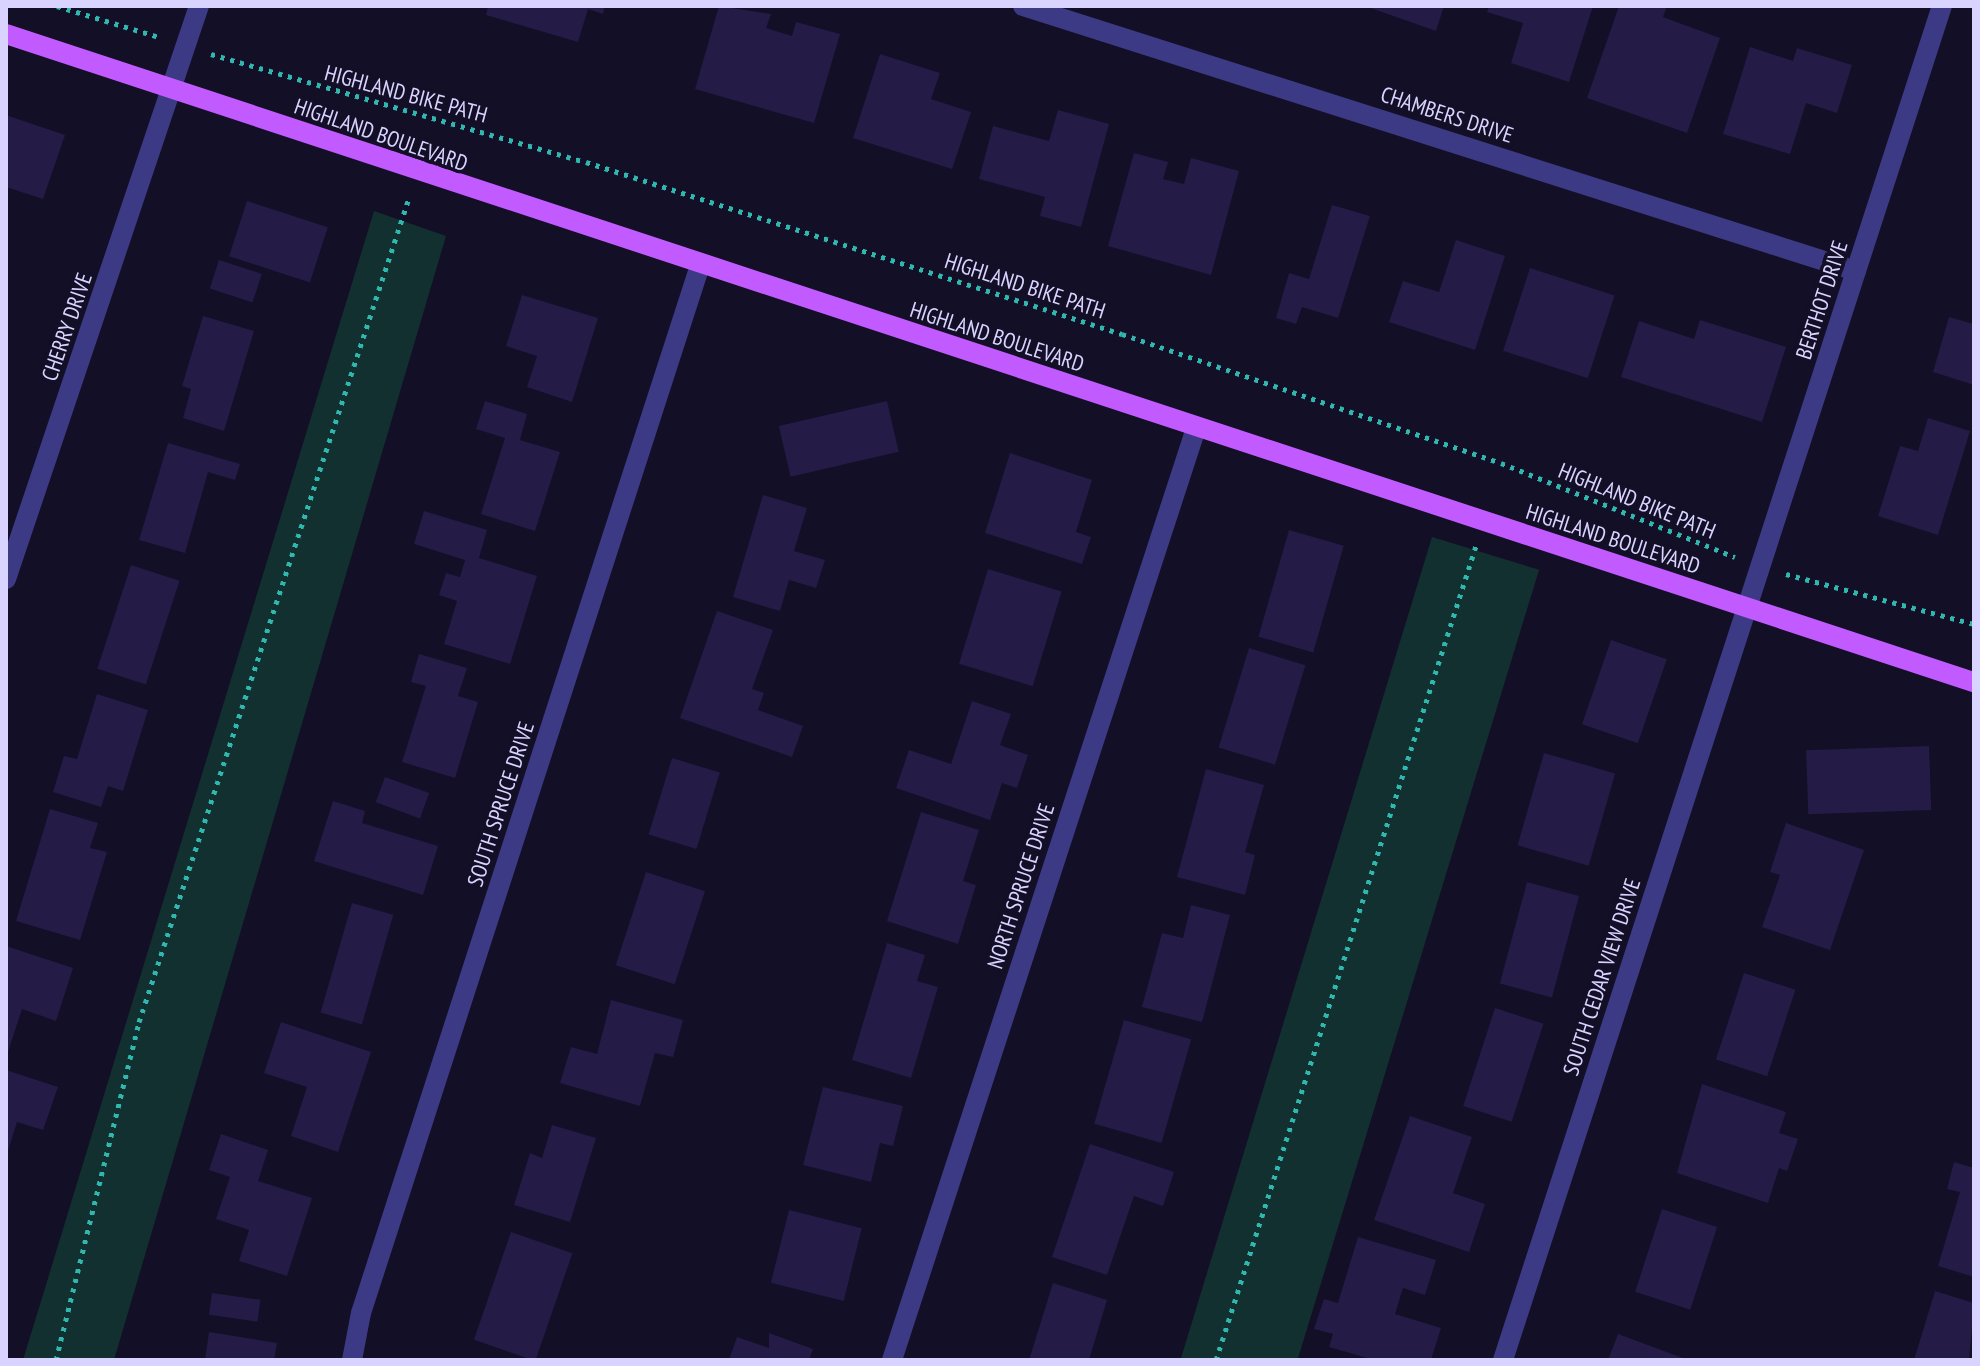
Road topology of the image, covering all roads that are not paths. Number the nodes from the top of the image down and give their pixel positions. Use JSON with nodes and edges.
{"nodes":[{"id":1,"x":199,"y":6,"type":"edge"},
{"id":2,"x":1023,"y":6,"type":"edge"},
{"id":3,"x":1942,"y":6,"type":"edge"},
{"id":4,"x":6,"y":34,"type":"edge"},
{"id":5,"x":173,"y":90,"type":"junction"},
{"id":6,"x":700,"y":265,"type":"junction"},
{"id":7,"x":1856,"y":271,"type":"junction"},
{"id":8,"x":1196,"y":428,"type":"junction"},
{"id":9,"x":6,"y":579,"type":"edge"},
{"id":10,"x":1747,"y":609,"type":"junction"},
{"id":11,"x":1974,"y":682,"type":"edge"},
{"id":12,"x":352,"y":1360,"type":"edge"},
{"id":13,"x":892,"y":1360,"type":"edge"},
{"id":14,"x":1503,"y":1360,"type":"edge"}],
"edges":[{"from":1,"to":5,"type":"street","name":"CHERRY DRIVE"},
{"from":2,"to":7,"type":"street","name":"CHAMBERS DRIVE"},
{"from":3,"to":7,"type":"street","name":"BERTHOT DRIVE"},
{"from":4,"to":5,"type":"main road","name":"HIGHLAND BOULEVARD"},
{"from":5,"to":6,"type":"main road","name":"HIGHLAND BOULEVARD"},
{"from":5,"to":9,"type":"street","name":"CHERRY DRIVE"},
{"from":6,"to":8,"type":"main road","name":"HIGHLAND BOULEVARD"},
{"from":6,"to":12,"type":"street","name":"SOUTH SPRUCE DRIVE"},
{"from":7,"to":10,"type":"street","name":"BERTHOT DRIVE"},
{"from":8,"to":10,"type":"main road","name":"HIGHLAND BOULEVARD"},
{"from":8,"to":13,"type":"street","name":"NORTH SPRUCE DRIVE"},
{"from":10,"to":11,"type":"main road","name":"HIGHLAND BOULEVARD"},
{"from":10,"to":14,"type":"street","name":"SOUTH CEDAR VIEW DRIVE"}]}
